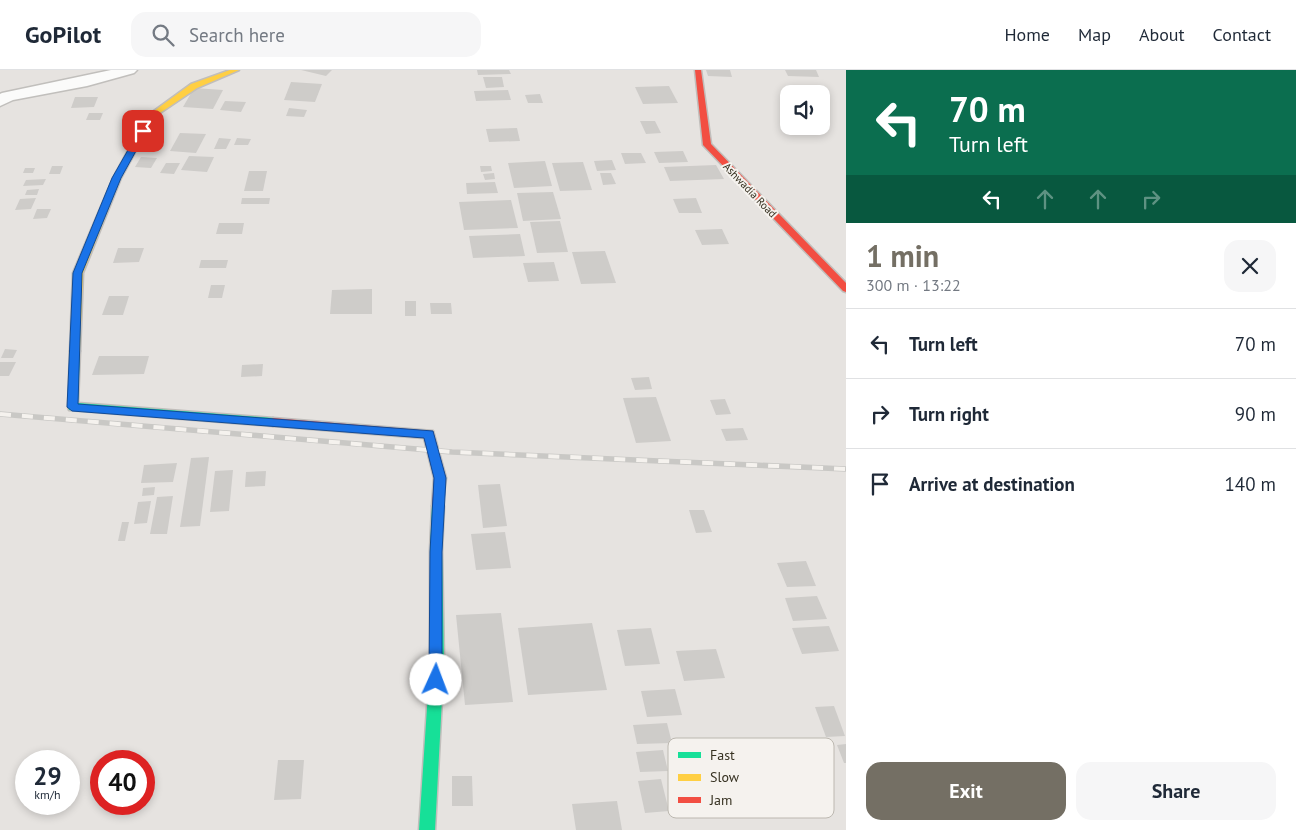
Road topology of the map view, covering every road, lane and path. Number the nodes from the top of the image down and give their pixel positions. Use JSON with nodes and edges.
{"nodes":[{"id":1,"x":129,"y":70,"type":"edge"},
{"id":2,"x":236,"y":70,"type":"edge"},
{"id":3,"x":698,"y":70,"type":"edge"},
{"id":4,"x":0,"y":101,"type":"edge"},
{"id":5,"x":846,"y":289,"type":"edge"},
{"id":6,"x":427,"y":830,"type":"edge"}],
"edges":[{"from":1,"to":4,"type":"street"},
{"from":2,"to":6,"type":"street"},
{"from":3,"to":5,"type":"street","name":"Ashwadia Road"}]}
